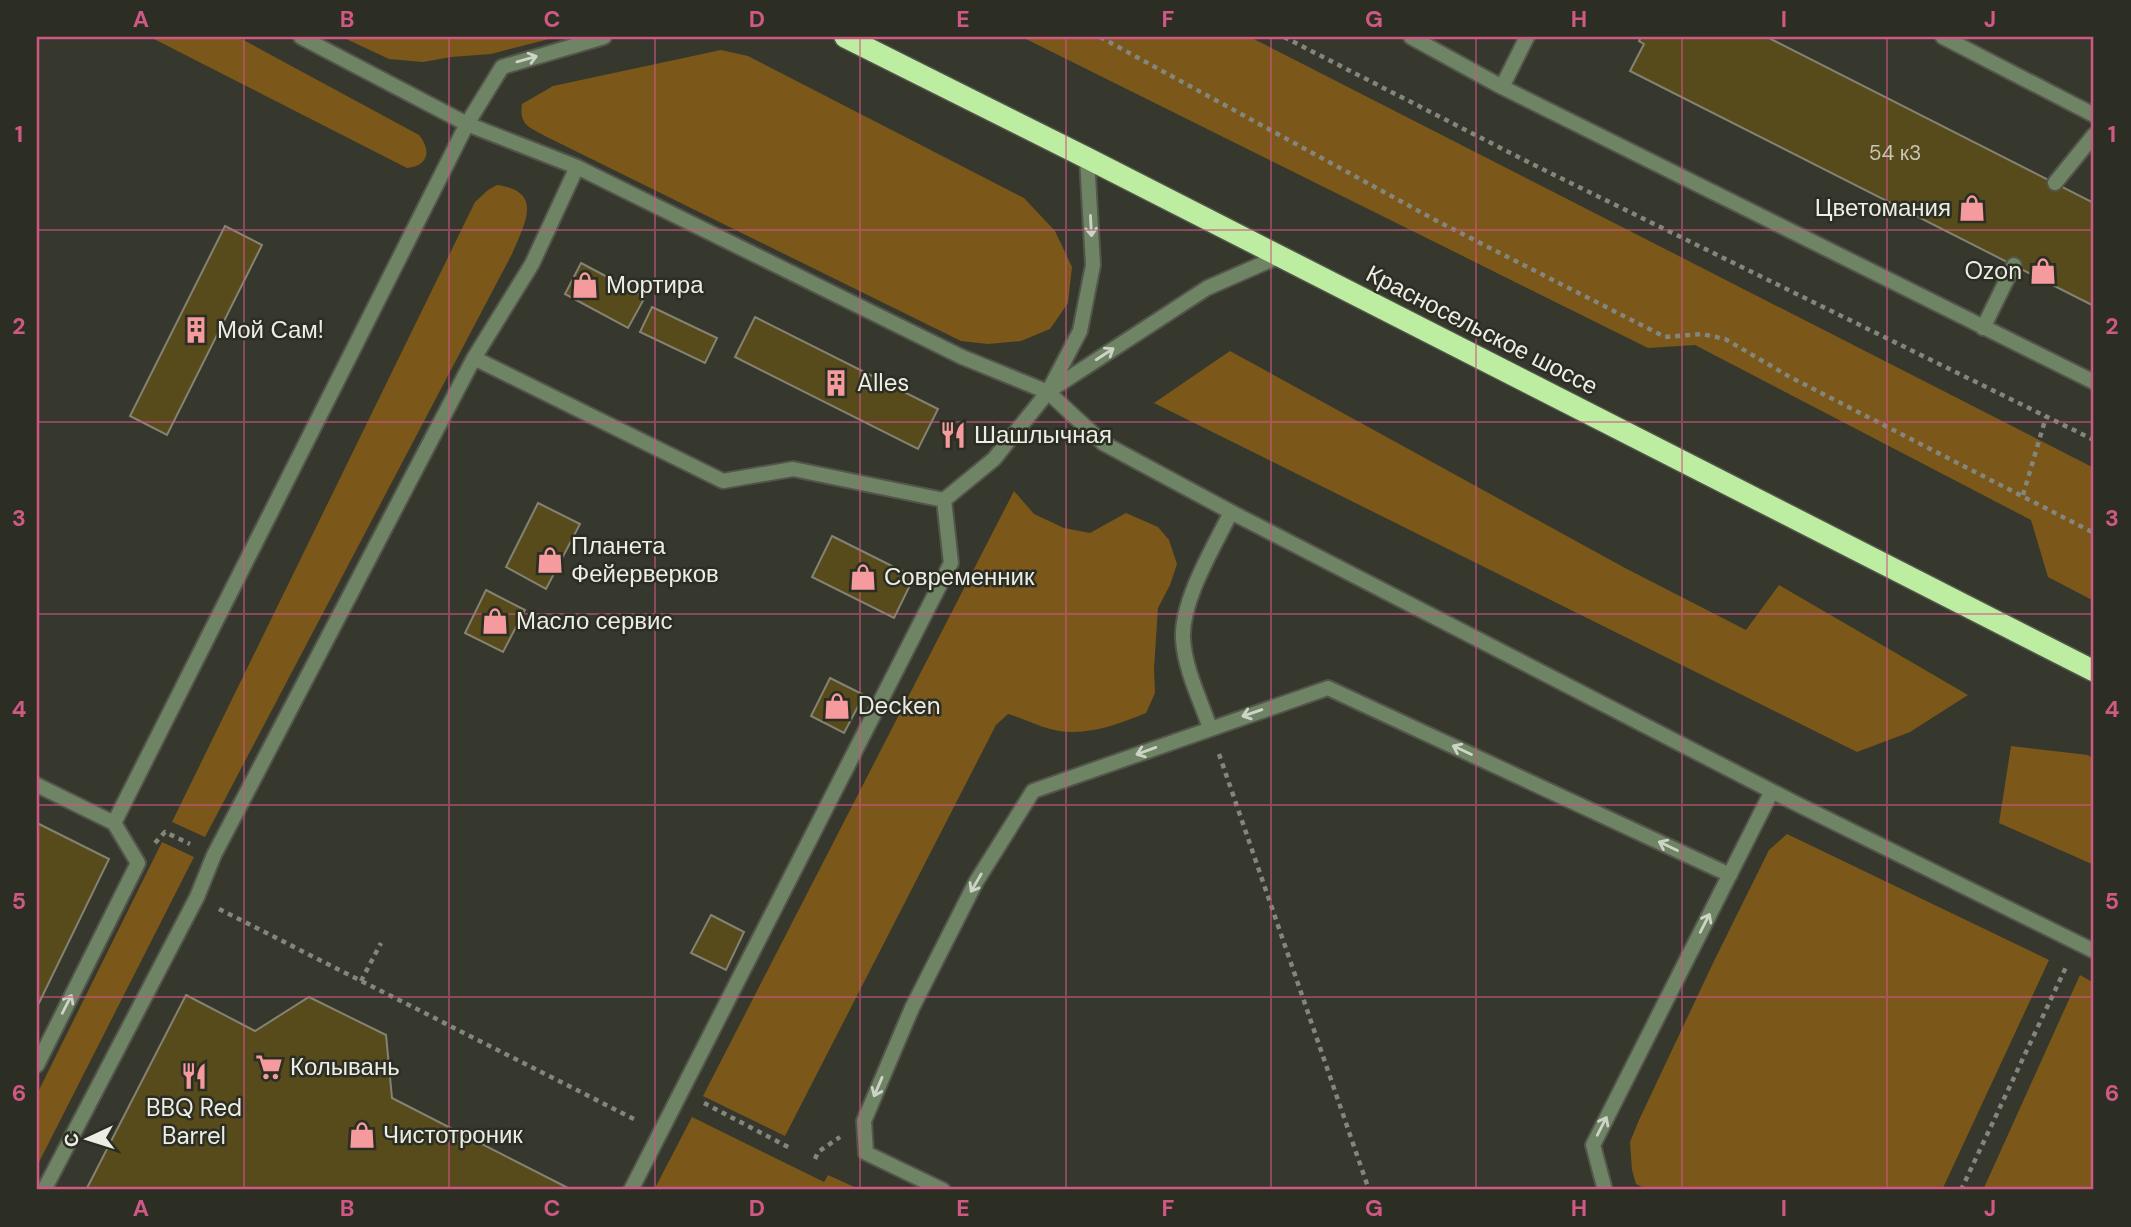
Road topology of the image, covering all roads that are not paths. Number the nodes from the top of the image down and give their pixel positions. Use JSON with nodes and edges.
{"nodes":[{"id":1,"x":301,"y":37,"type":"edge"},
{"id":2,"x":604,"y":37,"type":"edge"},
{"id":3,"x":845,"y":37,"type":"edge"},
{"id":4,"x":1411,"y":37,"type":"edge"},
{"id":5,"x":1527,"y":37,"type":"edge"},
{"id":6,"x":1943,"y":37,"type":"edge"},
{"id":7,"x":1502,"y":87,"type":"junction"},
{"id":8,"x":2094,"y":115,"type":"edge"},
{"id":9,"x":467,"y":124,"type":"junction"},
{"id":10,"x":2094,"y":135,"type":"edge"},
{"id":11,"x":1087,"y":158,"type":"junction"},
{"id":12,"x":577,"y":167,"type":"junction"},
{"id":13,"x":2055,"y":183,"type":"dead end"},
{"id":14,"x":1280,"y":256,"type":"junction"},
{"id":15,"x":2014,"y":265,"type":"dead end"},
{"id":16,"x":1983,"y":328,"type":"junction"},
{"id":17,"x":474,"y":358,"type":"junction"},
{"id":18,"x":2094,"y":382,"type":"edge"},
{"id":19,"x":1048,"y":392,"type":"junction"},
{"id":20,"x":944,"y":499,"type":"junction"},
{"id":21,"x":1231,"y":512,"type":"junction"},
{"id":22,"x":2094,"y":671,"type":"edge"},
{"id":23,"x":1210,"y":728,"type":"junction"},
{"id":24,"x":37,"y":785,"type":"edge"},
{"id":25,"x":1772,"y":791,"type":"junction"},
{"id":26,"x":114,"y":823,"type":"junction"},
{"id":27,"x":1730,"y":875,"type":"junction"},
{"id":28,"x":2094,"y":951,"type":"edge"},
{"id":29,"x":37,"y":1065,"type":"edge"},
{"id":30,"x":44,"y":1190,"type":"edge"},
{"id":31,"x":631,"y":1190,"type":"edge"},
{"id":32,"x":943,"y":1190,"type":"edge"},
{"id":33,"x":1605,"y":1190,"type":"edge"}],
"edges":[{"from":1,"to":9,"type":"lane"},
{"from":9,"to":2,"type":"lane","one_way":true},
{"from":3,"to":11,"type":"highway","name":"Красносельское шоссе"},
{"from":4,"to":7,"type":"lane"},
{"from":5,"to":7,"type":"lane"},
{"from":6,"to":8,"type":"lane"},
{"from":7,"to":16,"type":"lane"},
{"from":9,"to":12,"type":"lane"},
{"from":9,"to":26,"type":"lane"},
{"from":10,"to":13,"type":"lane"},
{"from":11,"to":14,"type":"highway","name":"Красносельское шоссе"},
{"from":11,"to":19,"type":"lane","one_way":true},
{"from":12,"to":17,"type":"lane"},
{"from":12,"to":19,"type":"lane"},
{"from":19,"to":14,"type":"lane","one_way":true},
{"from":14,"to":22,"type":"highway","name":"Красносельское шоссе"},
{"from":15,"to":16,"type":"lane"},
{"from":16,"to":18,"type":"lane"},
{"from":17,"to":20,"type":"lane"},
{"from":17,"to":30,"type":"lane"},
{"from":19,"to":20,"type":"lane"},
{"from":19,"to":21,"type":"lane"},
{"from":20,"to":31,"type":"lane"},
{"from":21,"to":23,"type":"lane"},
{"from":21,"to":25,"type":"lane"},
{"from":27,"to":23,"type":"lane","one_way":true},
{"from":23,"to":32,"type":"lane","one_way":true},
{"from":24,"to":26,"type":"lane"},
{"from":25,"to":27,"type":"lane"},
{"from":25,"to":28,"type":"lane"},
{"from":29,"to":26,"type":"lane","one_way":true},
{"from":33,"to":27,"type":"lane","one_way":true}]}
